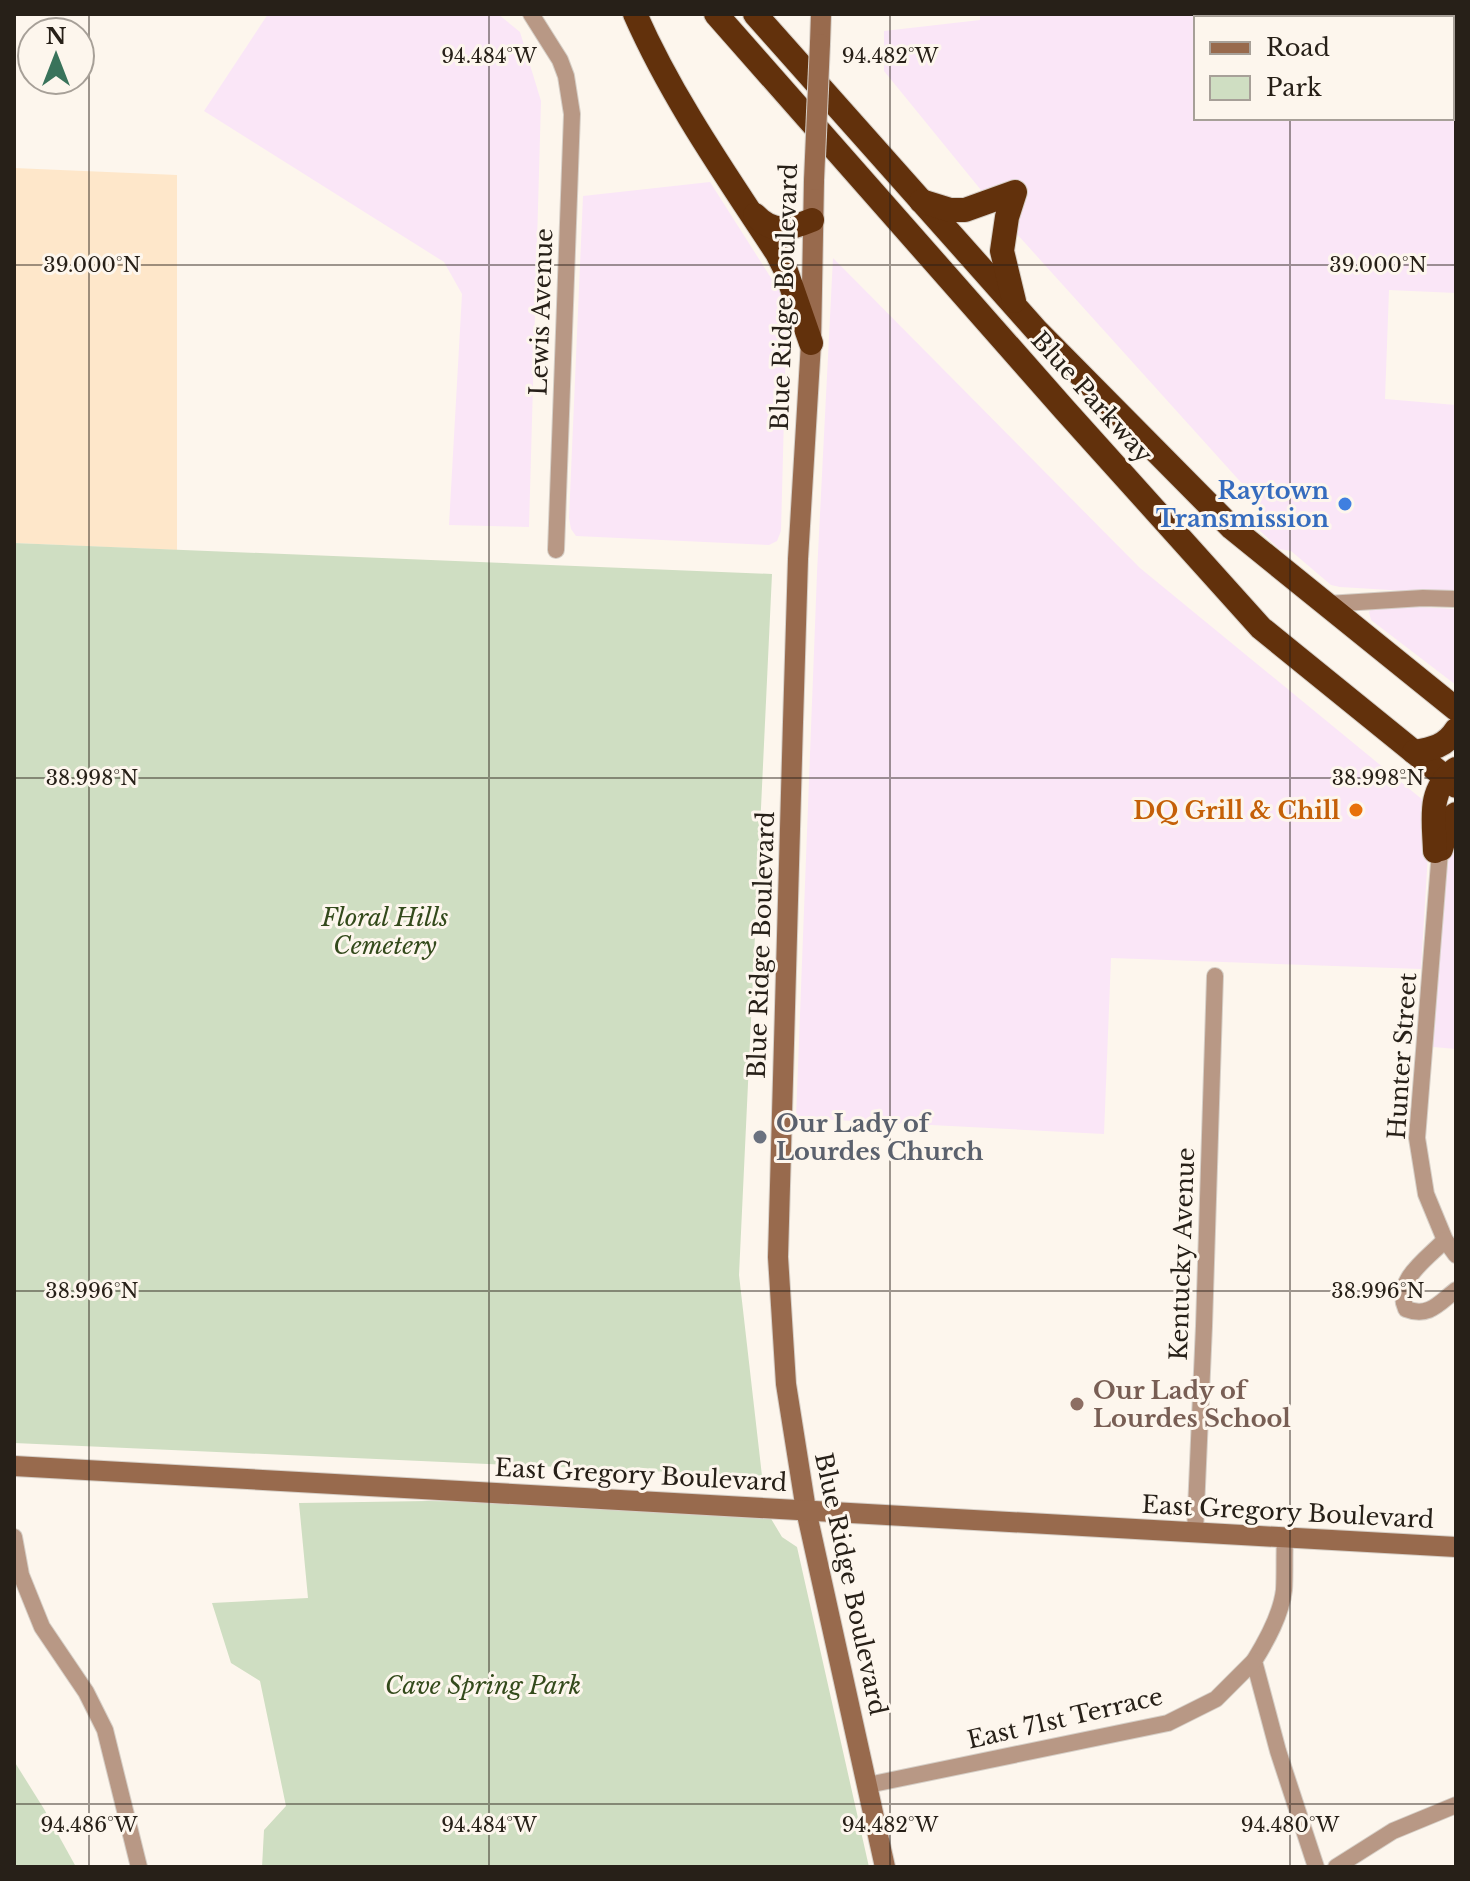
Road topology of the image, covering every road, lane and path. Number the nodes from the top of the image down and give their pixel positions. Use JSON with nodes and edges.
{"nodes":[{"id":1,"x":531,"y":14,"type":"edge"},
{"id":2,"x":635,"y":14,"type":"edge"},
{"id":3,"x":716,"y":14,"type":"edge"},
{"id":4,"x":755,"y":14,"type":"edge"},
{"id":5,"x":821,"y":14,"type":"edge"},
{"id":6,"x":921,"y":201,"type":"junction"},
{"id":7,"x":745,"y":204,"type":"junction"},
{"id":8,"x":812,"y":220,"type":"junction"},
{"id":9,"x":1015,"y":307,"type":"junction"},
{"id":10,"x":811,"y":343,"type":"junction"},
{"id":11,"x":556,"y":550,"type":"dead end"},
{"id":12,"x":1456,"y":599,"type":"edge"},
{"id":13,"x":1327,"y":604,"type":"junction"},
{"id":14,"x":1456,"y":709,"type":"edge"},
{"id":15,"x":1456,"y":730,"type":"edge"},
{"id":16,"x":1414,"y":752,"type":"junction"},
{"id":17,"x":1452,"y":777,"type":"edge"},
{"id":18,"x":1456,"y":814,"type":"edge"},
{"id":19,"x":1438,"y":851,"type":"junction"},
{"id":20,"x":1215,"y":976,"type":"dead end"},
{"id":21,"x":1445,"y":1240,"type":"junction"},
{"id":22,"x":1456,"y":1255,"type":"edge"},
{"id":23,"x":1456,"y":1290,"type":"edge"},
{"id":24,"x":14,"y":1466,"type":"edge"},
{"id":25,"x":806,"y":1510,"type":"junction"},
{"id":26,"x":1195,"y":1532,"type":"junction"},
{"id":27,"x":14,"y":1537,"type":"edge"},
{"id":28,"x":1285,"y":1538,"type":"junction"},
{"id":29,"x":1456,"y":1547,"type":"edge"},
{"id":30,"x":1254,"y":1661,"type":"junction"},
{"id":31,"x":868,"y":1785,"type":"junction"},
{"id":32,"x":1456,"y":1805,"type":"edge"},
{"id":33,"x":139,"y":1867,"type":"edge"},
{"id":34,"x":885,"y":1867,"type":"edge"},
{"id":35,"x":1316,"y":1867,"type":"edge"},
{"id":36,"x":1336,"y":1867,"type":"edge"}],
"edges":[{"from":1,"to":11,"type":"street","name":"Lewis Avenue"},
{"from":2,"to":7,"type":"highway"},
{"from":3,"to":16,"type":"highway","name":"Blue Parkway"},
{"from":4,"to":6,"type":"highway","name":"Blue Parkway"},
{"from":5,"to":8,"type":"main road","name":"Blue Ridge Boulevard","bridge":true},
{"from":6,"to":9,"type":"highway","name":"Blue Parkway"},
{"from":6,"to":9,"type":"highway"},
{"from":7,"to":8,"type":"highway"},
{"from":7,"to":10,"type":"highway"},
{"from":8,"to":10,"type":"main road","name":"Blue Ridge Boulevard"},
{"from":9,"to":13,"type":"highway","name":"Blue Parkway"},
{"from":10,"to":25,"type":"main road","name":"Blue Ridge Boulevard"},
{"from":12,"to":13,"type":"street"},
{"from":13,"to":14,"type":"highway","name":"Blue Parkway"},
{"from":15,"to":16,"type":"highway"},
{"from":16,"to":17,"type":"highway","name":"Blue Parkway"},
{"from":17,"to":19,"type":"highway"},
{"from":18,"to":19,"type":"highway"},
{"from":19,"to":21,"type":"street","name":"Hunter Street"},
{"from":20,"to":26,"type":"street","name":"Kentucky Avenue"},
{"from":21,"to":22,"type":"street","name":"Hunter Street"},
{"from":21,"to":23,"type":"street"},
{"from":24,"to":25,"type":"main road","name":"East Gregory Boulevard"},
{"from":25,"to":26,"type":"main road","name":"East Gregory Boulevard"},
{"from":25,"to":31,"type":"main road","name":"Blue Ridge Boulevard"},
{"from":26,"to":28,"type":"main road","name":"East Gregory Boulevard"},
{"from":27,"to":33,"type":"street"},
{"from":28,"to":29,"type":"main road","name":"East Gregory Boulevard"},
{"from":28,"to":30,"type":"street"},
{"from":30,"to":31,"type":"street","name":"East 71st Terrace"},
{"from":30,"to":35,"type":"street"},
{"from":31,"to":34,"type":"main road","name":"Blue Ridge Boulevard"},
{"from":32,"to":36,"type":"street"}]}
